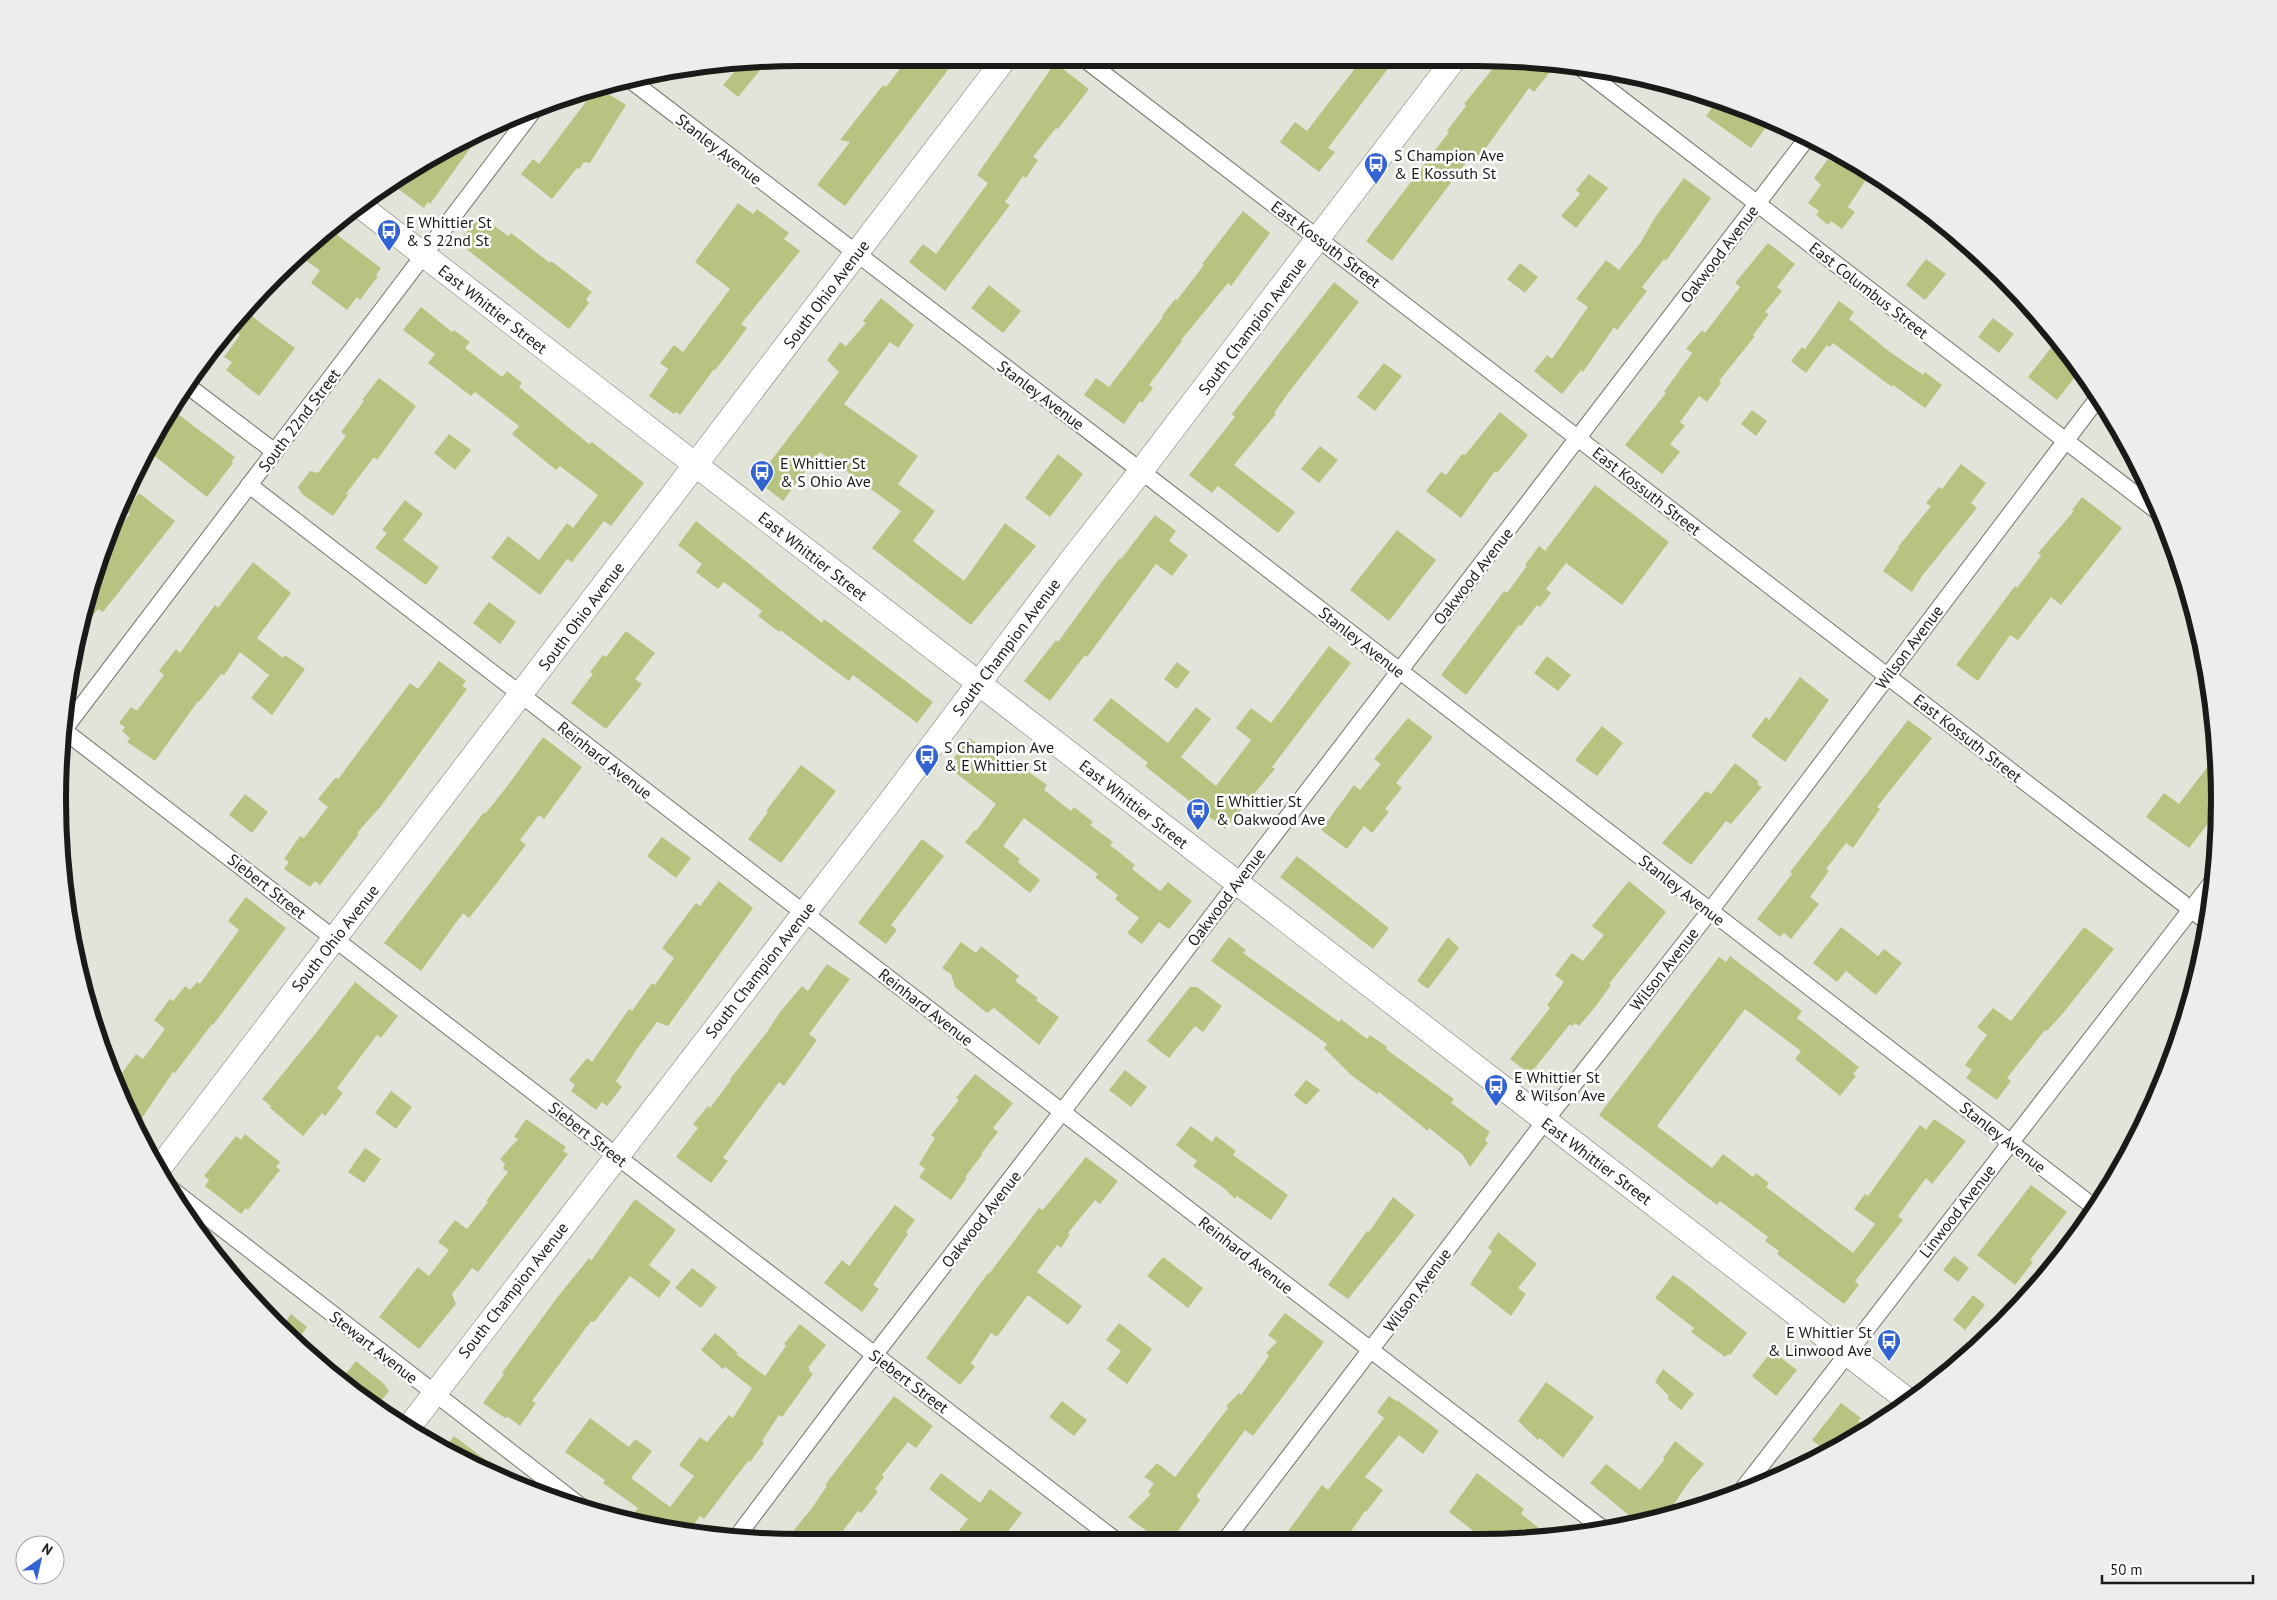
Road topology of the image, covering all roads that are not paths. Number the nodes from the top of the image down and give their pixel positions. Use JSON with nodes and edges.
{"nodes":[{"id":1,"x":999,"y":66,"type":"edge"},
{"id":2,"x":1094,"y":66,"type":"edge"},
{"id":3,"x":1449,"y":66,"type":"edge"},
{"id":4,"x":1592,"y":76,"type":"edge"},
{"id":5,"x":637,"y":85,"type":"edge"},
{"id":6,"x":527,"y":119,"type":"edge"},
{"id":7,"x":1804,"y":143,"type":"edge"},
{"id":8,"x":1757,"y":203,"type":"junction"},
{"id":9,"x":365,"y":209,"type":"edge"},
{"id":10,"x":1318,"y":238,"type":"junction"},
{"id":11,"x":856,"y":254,"type":"junction"},
{"id":12,"x":424,"y":255,"type":"junction"},
{"id":13,"x":192,"y":389,"type":"edge"},
{"id":14,"x":2094,"y":403,"type":"edge"},
{"id":15,"x":1579,"y":439,"type":"junction"},
{"id":16,"x":2066,"y":440,"type":"junction"},
{"id":17,"x":275,"y":452,"type":"junction"},
{"id":18,"x":696,"y":466,"type":"junction"},
{"id":19,"x":1141,"y":471,"type":"junction"},
{"id":20,"x":249,"y":485,"type":"junction"},
{"id":21,"x":2148,"y":504,"type":"edge"},
{"id":22,"x":1399,"y":672,"type":"junction"},
{"id":23,"x":1886,"y":676,"type":"junction"},
{"id":24,"x":978,"y":684,"type":"junction"},
{"id":25,"x":522,"y":695,"type":"junction"},
{"id":26,"x":72,"y":717,"type":"edge"},
{"id":27,"x":70,"y":736,"type":"edge"},
{"id":28,"x":1237,"y":883,"type":"junction"},
{"id":29,"x":2204,"y":891,"type":"edge"},
{"id":30,"x":2190,"y":909,"type":"junction"},
{"id":31,"x":1710,"y":911,"type":"junction"},
{"id":32,"x":804,"y":913,"type":"junction"},
{"id":33,"x":2201,"y":917,"type":"edge"},
{"id":34,"x":335,"y":939,"type":"junction"},
{"id":35,"x":1062,"y":1112,"type":"junction"},
{"id":36,"x":1545,"y":1121,"type":"junction"},
{"id":37,"x":2010,"y":1142,"type":"junction"},
{"id":38,"x":617,"y":1156,"type":"junction"},
{"id":39,"x":163,"y":1163,"type":"edge"},
{"id":40,"x":184,"y":1198,"type":"edge"},
{"id":41,"x":2090,"y":1204,"type":"edge"},
{"id":42,"x":1370,"y":1351,"type":"junction"},
{"id":43,"x":1847,"y":1353,"type":"junction"},
{"id":44,"x":875,"y":1356,"type":"junction"},
{"id":45,"x":433,"y":1394,"type":"junction"},
{"id":46,"x":1903,"y":1397,"type":"edge"},
{"id":47,"x":412,"y":1422,"type":"edge"},
{"id":48,"x":1747,"y":1482,"type":"edge"},
{"id":49,"x":567,"y":1496,"type":"edge"},
{"id":50,"x":1596,"y":1524,"type":"edge"},
{"id":51,"x":741,"y":1531,"type":"edge"},
{"id":52,"x":1107,"y":1534,"type":"edge"},
{"id":53,"x":1230,"y":1534,"type":"edge"}],
"edges":[{"from":1,"to":11,"type":"street","name":"South Ohio Avenue"},
{"from":2,"to":10,"type":"street","name":"East Kossuth Street"},
{"from":3,"to":10,"type":"street","name":"South Champion Avenue"},
{"from":4,"to":8,"type":"street","name":"East Columbus Street"},
{"from":5,"to":11,"type":"street","name":"Stanley Avenue"},
{"from":6,"to":12,"type":"street","name":"South 22nd Street"},
{"from":7,"to":8,"type":"street","name":"Oakwood Avenue"},
{"from":8,"to":15,"type":"street","name":"Oakwood Avenue"},
{"from":8,"to":16,"type":"street","name":"East Columbus Street"},
{"from":9,"to":12,"type":"street","name":"East Whittier Street"},
{"from":10,"to":15,"type":"street","name":"East Kossuth Street"},
{"from":10,"to":19,"type":"street","name":"South Champion Avenue"},
{"from":11,"to":18,"type":"street","name":"South Ohio Avenue"},
{"from":11,"to":19,"type":"street","name":"Stanley Avenue"},
{"from":12,"to":17,"type":"street","name":"South 22nd Street"},
{"from":12,"to":18,"type":"street","name":"East Whittier Street"},
{"from":13,"to":17,"type":"street"},
{"from":14,"to":16,"type":"street","name":"Wilson Avenue"},
{"from":15,"to":22,"type":"street","name":"Oakwood Avenue"},
{"from":15,"to":23,"type":"street","name":"East Kossuth Street"},
{"from":16,"to":21,"type":"street","name":"East Columbus Street"},
{"from":16,"to":23,"type":"street","name":"Wilson Avenue"},
{"from":17,"to":20,"type":"street","name":"South 22nd Street"},
{"from":18,"to":24,"type":"street","name":"East Whittier Street"},
{"from":18,"to":25,"type":"street","name":"South Ohio Avenue"},
{"from":19,"to":22,"type":"street","name":"Stanley Avenue"},
{"from":19,"to":24,"type":"street","name":"South Champion Avenue"},
{"from":20,"to":25,"type":"street","name":"Reinhard Avenue"},
{"from":20,"to":26,"type":"street","name":"South 22nd Street"},
{"from":22,"to":28,"type":"street","name":"Oakwood Avenue"},
{"from":22,"to":31,"type":"street","name":"Stanley Avenue"},
{"from":23,"to":30,"type":"street","name":"East Kossuth Street"},
{"from":23,"to":31,"type":"street","name":"Wilson Avenue"},
{"from":24,"to":28,"type":"street","name":"East Whittier Street"},
{"from":24,"to":32,"type":"street","name":"South Champion Avenue"},
{"from":25,"to":32,"type":"street","name":"Reinhard Avenue"},
{"from":25,"to":34,"type":"street","name":"South Ohio Avenue"},
{"from":27,"to":34,"type":"street","name":"Siebert Street"},
{"from":28,"to":35,"type":"street","name":"Oakwood Avenue"},
{"from":28,"to":36,"type":"street","name":"East Whittier Street"},
{"from":29,"to":30,"type":"street","name":"Linwood Avenue"},
{"from":30,"to":33,"type":"street","name":"East Kossuth Street"},
{"from":30,"to":37,"type":"street","name":"Linwood Avenue"},
{"from":31,"to":36,"type":"street","name":"Wilson Avenue"},
{"from":31,"to":37,"type":"street","name":"Stanley Avenue"},
{"from":32,"to":35,"type":"street","name":"Reinhard Avenue"},
{"from":32,"to":38,"type":"street","name":"South Champion Avenue"},
{"from":34,"to":38,"type":"street","name":"Siebert Street"},
{"from":34,"to":39,"type":"street","name":"South Ohio Avenue"},
{"from":35,"to":42,"type":"street","name":"Reinhard Avenue"},
{"from":35,"to":44,"type":"street","name":"Oakwood Avenue"},
{"from":36,"to":42,"type":"street","name":"Wilson Avenue"},
{"from":36,"to":43,"type":"street","name":"East Whittier Street"},
{"from":37,"to":41,"type":"street","name":"Stanley Avenue"},
{"from":37,"to":43,"type":"street","name":"Linwood Avenue"},
{"from":38,"to":44,"type":"street","name":"Siebert Street"},
{"from":38,"to":45,"type":"street","name":"South Champion Avenue"},
{"from":40,"to":45,"type":"street","name":"Stewart Avenue"},
{"from":42,"to":50,"type":"street","name":"Reinhard Avenue"},
{"from":42,"to":53,"type":"street","name":"Wilson Avenue"},
{"from":43,"to":46,"type":"street","name":"East Whittier Street"},
{"from":43,"to":48,"type":"street","name":"Linwood Avenue"},
{"from":44,"to":51,"type":"street","name":"Oakwood Avenue"},
{"from":44,"to":52,"type":"street","name":"Siebert Street"},
{"from":45,"to":47,"type":"street","name":"South Champion Avenue"},
{"from":45,"to":49,"type":"street","name":"Stewart Avenue"}]}
